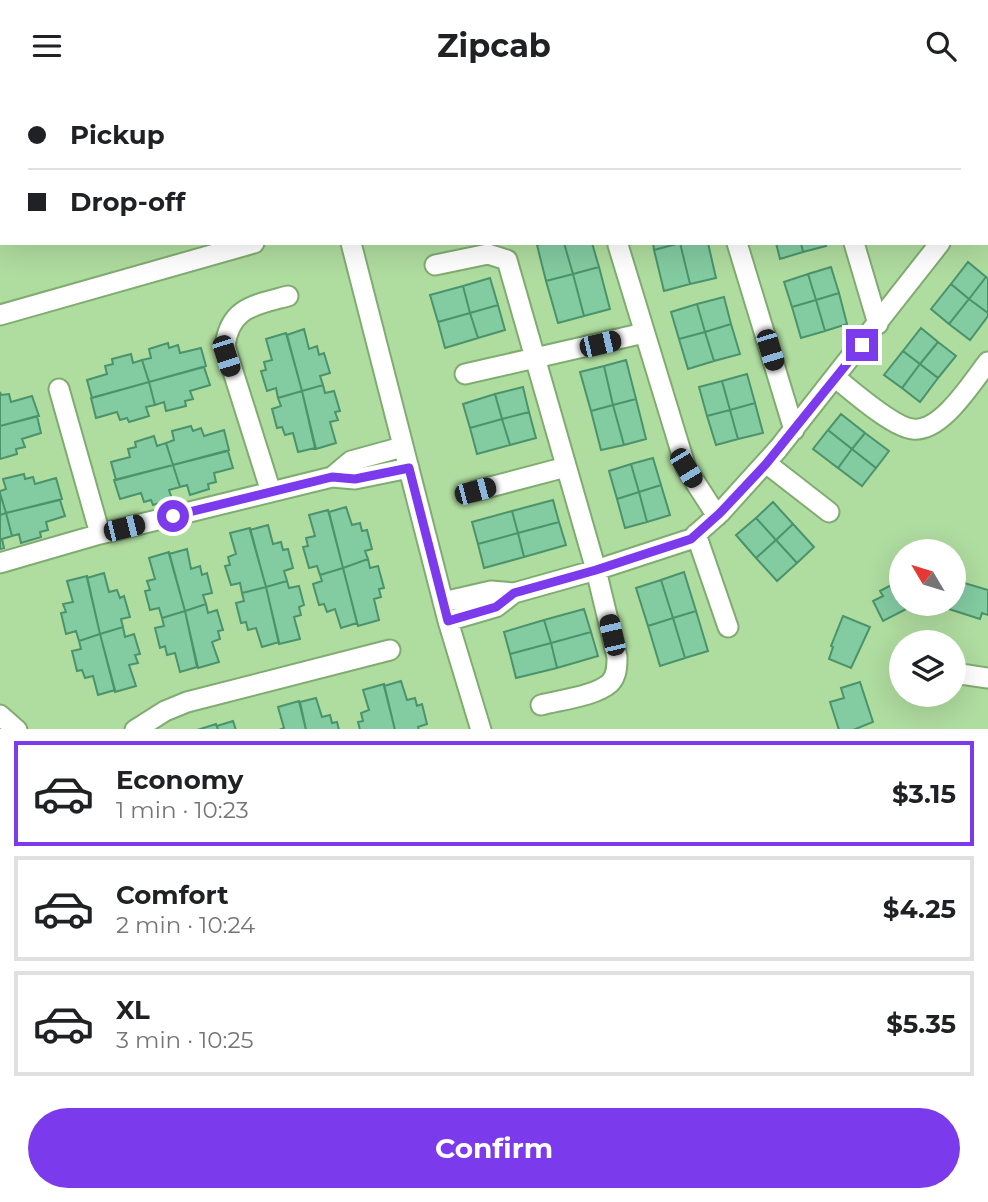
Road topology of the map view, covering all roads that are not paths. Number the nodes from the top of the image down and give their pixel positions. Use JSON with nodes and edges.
{"nodes":[{"id":1,"x":247,"y":245,"type":"edge"},
{"id":2,"x":352,"y":245,"type":"edge"},
{"id":3,"x":618,"y":245,"type":"edge"},
{"id":4,"x":738,"y":245,"type":"edge"},
{"id":5,"x":855,"y":245,"type":"edge"},
{"id":6,"x":938,"y":245,"type":"edge"},
{"id":7,"x":435,"y":265,"type":"dead end"},
{"id":8,"x":288,"y":296,"type":"dead end"},
{"id":9,"x":0,"y":315,"type":"edge"},
{"id":10,"x":878,"y":324,"type":"junction"},
{"id":11,"x":644,"y":333,"type":"junction"},
{"id":12,"x":535,"y":359,"type":"junction"},
{"id":13,"x":988,"y":362,"type":"edge"},
{"id":14,"x":465,"y":374,"type":"dead end"},
{"id":15,"x":836,"y":378,"type":"junction"},
{"id":16,"x":59,"y":389,"type":"dead end"},
{"id":17,"x":794,"y":430,"type":"junction"},
{"id":18,"x":402,"y":447,"type":"junction"},
{"id":19,"x":766,"y":464,"type":"junction"},
{"id":20,"x":566,"y":467,"type":"junction"},
{"id":21,"x":409,"y":468,"type":"junction"},
{"id":22,"x":332,"y":477,"type":"junction"},
{"id":23,"x":475,"y":491,"type":"dead end"},
{"id":24,"x":271,"y":492,"type":"junction"},
{"id":25,"x":829,"y":512,"type":"dead end"},
{"id":26,"x":717,"y":516,"type":"junction"},
{"id":27,"x":100,"y":534,"type":"junction"},
{"id":28,"x":696,"y":534,"type":"junction"},
{"id":29,"x":0,"y":563,"type":"edge"},
{"id":30,"x":596,"y":570,"type":"junction"},
{"id":31,"x":446,"y":612,"type":"junction"},
{"id":32,"x":728,"y":627,"type":"dead end"},
{"id":33,"x":390,"y":650,"type":"dead end"},
{"id":34,"x":966,"y":675,"type":"edge"},
{"id":35,"x":988,"y":678,"type":"edge"},
{"id":36,"x":541,"y":705,"type":"dead end"},
{"id":37,"x":0,"y":715,"type":"edge"},
{"id":38,"x":16,"y":729,"type":"edge"},
{"id":39,"x":137,"y":729,"type":"edge"},
{"id":40,"x":481,"y":729,"type":"edge"}],
"edges":[{"from":1,"to":9,"type":"street"},
{"from":2,"to":18,"type":"street"},
{"from":3,"to":11,"type":"street"},
{"from":4,"to":17,"type":"street"},
{"from":5,"to":10,"type":"street"},
{"from":6,"to":10,"type":"street"},
{"from":7,"to":12,"type":"street"},
{"from":8,"to":24,"type":"street"},
{"from":10,"to":15,"type":"street"},
{"from":11,"to":12,"type":"street"},
{"from":11,"to":26,"type":"street"},
{"from":12,"to":14,"type":"street"},
{"from":12,"to":20,"type":"street"},
{"from":13,"to":15,"type":"street"},
{"from":15,"to":17,"type":"street"},
{"from":16,"to":27,"type":"street"},
{"from":17,"to":19,"type":"street"},
{"from":18,"to":21,"type":"street"},
{"from":18,"to":22,"type":"street"},
{"from":19,"to":25,"type":"street"},
{"from":19,"to":26,"type":"street"},
{"from":20,"to":23,"type":"street"},
{"from":20,"to":30,"type":"street"},
{"from":21,"to":22,"type":"street"},
{"from":21,"to":31,"type":"street"},
{"from":22,"to":24,"type":"street"},
{"from":24,"to":27,"type":"street"},
{"from":26,"to":28,"type":"street"},
{"from":27,"to":29,"type":"street"},
{"from":28,"to":30,"type":"street"},
{"from":28,"to":32,"type":"street"},
{"from":30,"to":31,"type":"street"},
{"from":30,"to":36,"type":"street"},
{"from":31,"to":40,"type":"street"},
{"from":33,"to":39,"type":"street"},
{"from":34,"to":35,"type":"street"},
{"from":37,"to":38,"type":"street"}]}
